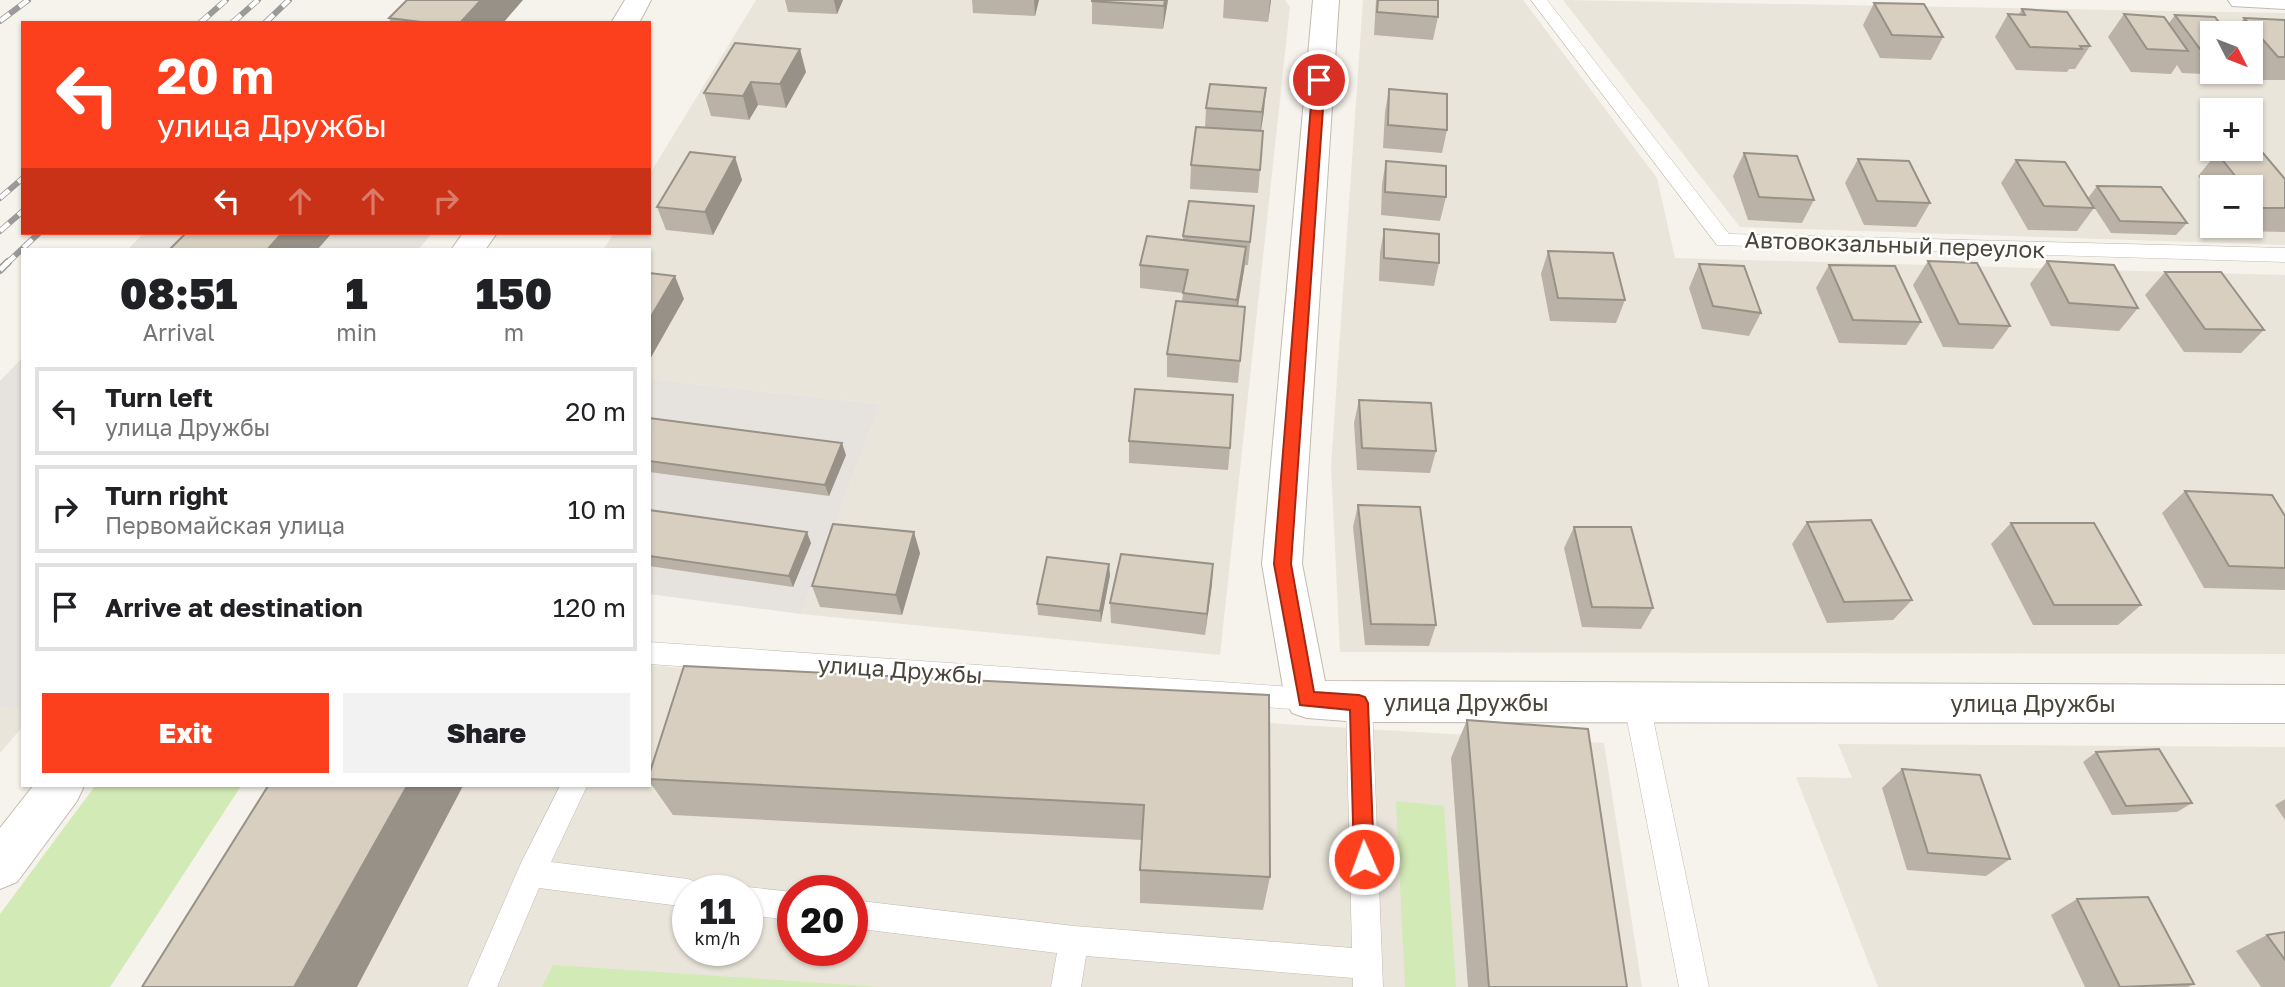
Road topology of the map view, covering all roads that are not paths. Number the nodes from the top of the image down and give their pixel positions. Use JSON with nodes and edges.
{"nodes":[{"id":1,"x":638,"y":0,"type":"edge"},
{"id":2,"x":1326,"y":0,"type":"edge"},
{"id":3,"x":1539,"y":0,"type":"edge"},
{"id":4,"x":2241,"y":0,"type":"edge"},
{"id":5,"x":2285,"y":1,"type":"edge"},
{"id":6,"x":626,"y":21,"type":"edge"},
{"id":7,"x":2285,"y":255,"type":"edge"},
{"id":8,"x":651,"y":653,"type":"edge"},
{"id":9,"x":1307,"y":699,"type":"junction"},
{"id":10,"x":1359,"y":703,"type":"junction"},
{"id":11,"x":1637,"y":704,"type":"junction"},
{"id":12,"x":2285,"y":704,"type":"edge"},
{"id":13,"x":60,"y":787,"type":"edge"},
{"id":14,"x":574,"y":787,"type":"edge"},
{"id":15,"x":0,"y":866,"type":"edge"},
{"id":16,"x":531,"y":873,"type":"junction"},
{"id":17,"x":672,"y":891,"type":"edge"},
{"id":18,"x":868,"y":916,"type":"edge"},
{"id":19,"x":1074,"y":942,"type":"junction"},
{"id":20,"x":1367,"y":975,"type":"edge"},
{"id":21,"x":482,"y":987,"type":"edge"},
{"id":22,"x":1066,"y":987,"type":"edge"},
{"id":23,"x":1694,"y":987,"type":"edge"}],
"edges":[{"from":1,"to":6,"type":"street"},
{"from":2,"to":9,"type":"street"},
{"from":3,"to":7,"type":"lane","name":"Автовокзальный переулок"},
{"from":4,"to":5,"type":"street"},
{"from":8,"to":9,"type":"lane","name":"улица Дружбы"},
{"from":9,"to":10,"type":"street","name":"улица Дружбы"},
{"from":10,"to":11,"type":"street","name":"улица Дружбы"},
{"from":10,"to":20,"type":"lane"},
{"from":11,"to":12,"type":"street","name":"улица Дружбы"},
{"from":11,"to":23,"type":"lane"},
{"from":13,"to":15,"type":"street"},
{"from":14,"to":16,"type":"lane"},
{"from":16,"to":17,"type":"lane"},
{"from":16,"to":21,"type":"lane"},
{"from":18,"to":19,"type":"lane"},
{"from":19,"to":20,"type":"lane"},
{"from":19,"to":22,"type":"lane"}]}
